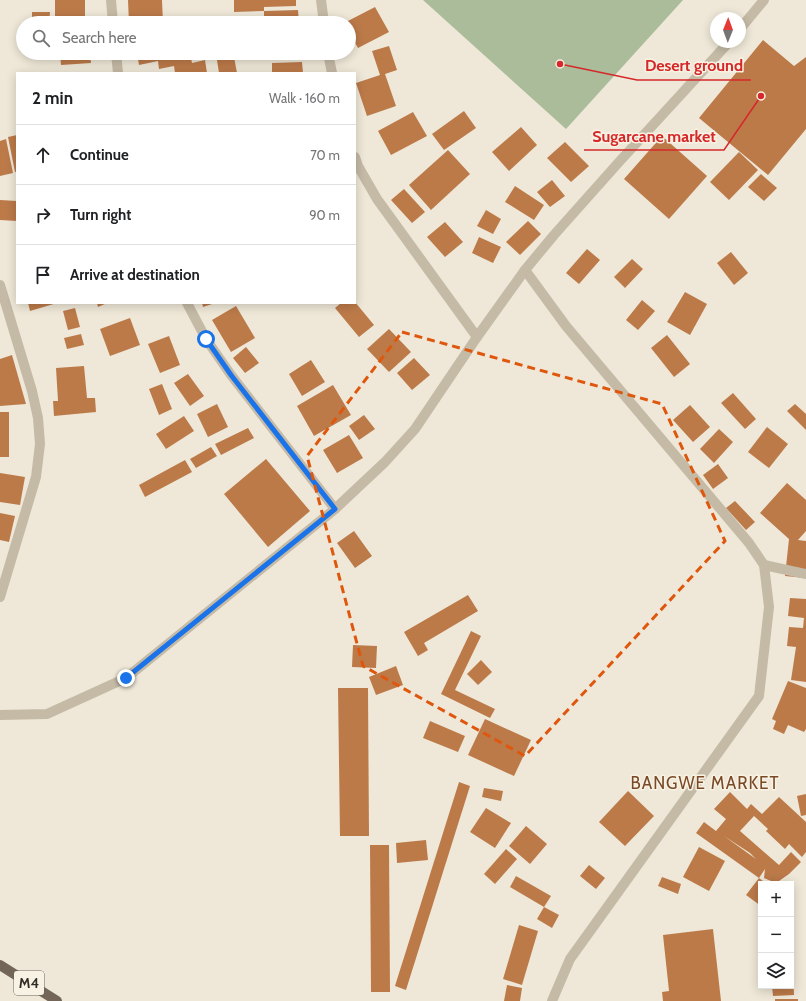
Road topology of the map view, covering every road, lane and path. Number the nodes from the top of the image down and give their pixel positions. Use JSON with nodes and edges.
{"nodes":[{"id":1,"x":111,"y":0,"type":"edge"},
{"id":2,"x":321,"y":0,"type":"edge"},
{"id":3,"x":764,"y":0,"type":"edge"},
{"id":4,"x":112,"y":16,"type":"edge"},
{"id":5,"x":323,"y":16,"type":"edge"},
{"id":6,"x":746,"y":22,"type":"edge"},
{"id":7,"x":724,"y":48,"type":"edge"},
{"id":8,"x":117,"y":60,"type":"edge"},
{"id":9,"x":329,"y":60,"type":"edge"},
{"id":10,"x":118,"y":72,"type":"edge"},
{"id":11,"x":332,"y":72,"type":"edge"},
{"id":12,"x":356,"y":160,"type":"edge"},
{"id":13,"x":525,"y":270,"type":"junction"},
{"id":14,"x":0,"y":284,"type":"edge"},
{"id":15,"x":188,"y":304,"type":"edge"},
{"id":16,"x":477,"y":336,"type":"junction"},
{"id":17,"x":335,"y":509,"type":"junction"},
{"id":18,"x":764,"y":565,"type":"junction"},
{"id":19,"x":806,"y":574,"type":"edge"},
{"id":20,"x":0,"y":597,"type":"edge"},
{"id":21,"x":0,"y":714,"type":"edge"},
{"id":22,"x":0,"y":965,"type":"edge"},
{"id":23,"x":57,"y":1001,"type":"edge"},
{"id":24,"x":552,"y":1001,"type":"edge"}],
"edges":[{"from":1,"to":4,"type":"street"},
{"from":2,"to":5,"type":"street"},
{"from":3,"to":6,"type":"street"},
{"from":7,"to":13,"type":"street"},
{"from":8,"to":10,"type":"street"},
{"from":9,"to":11,"type":"street"},
{"from":12,"to":16,"type":"street"},
{"from":13,"to":16,"type":"street"},
{"from":13,"to":18,"type":"street"},
{"from":14,"to":20,"type":"street"},
{"from":15,"to":17,"type":"street"},
{"from":16,"to":17,"type":"street"},
{"from":17,"to":21,"type":"street"},
{"from":18,"to":19,"type":"street"},
{"from":18,"to":24,"type":"street"},
{"from":22,"to":23,"type":"main road","number":"M4"}]}
